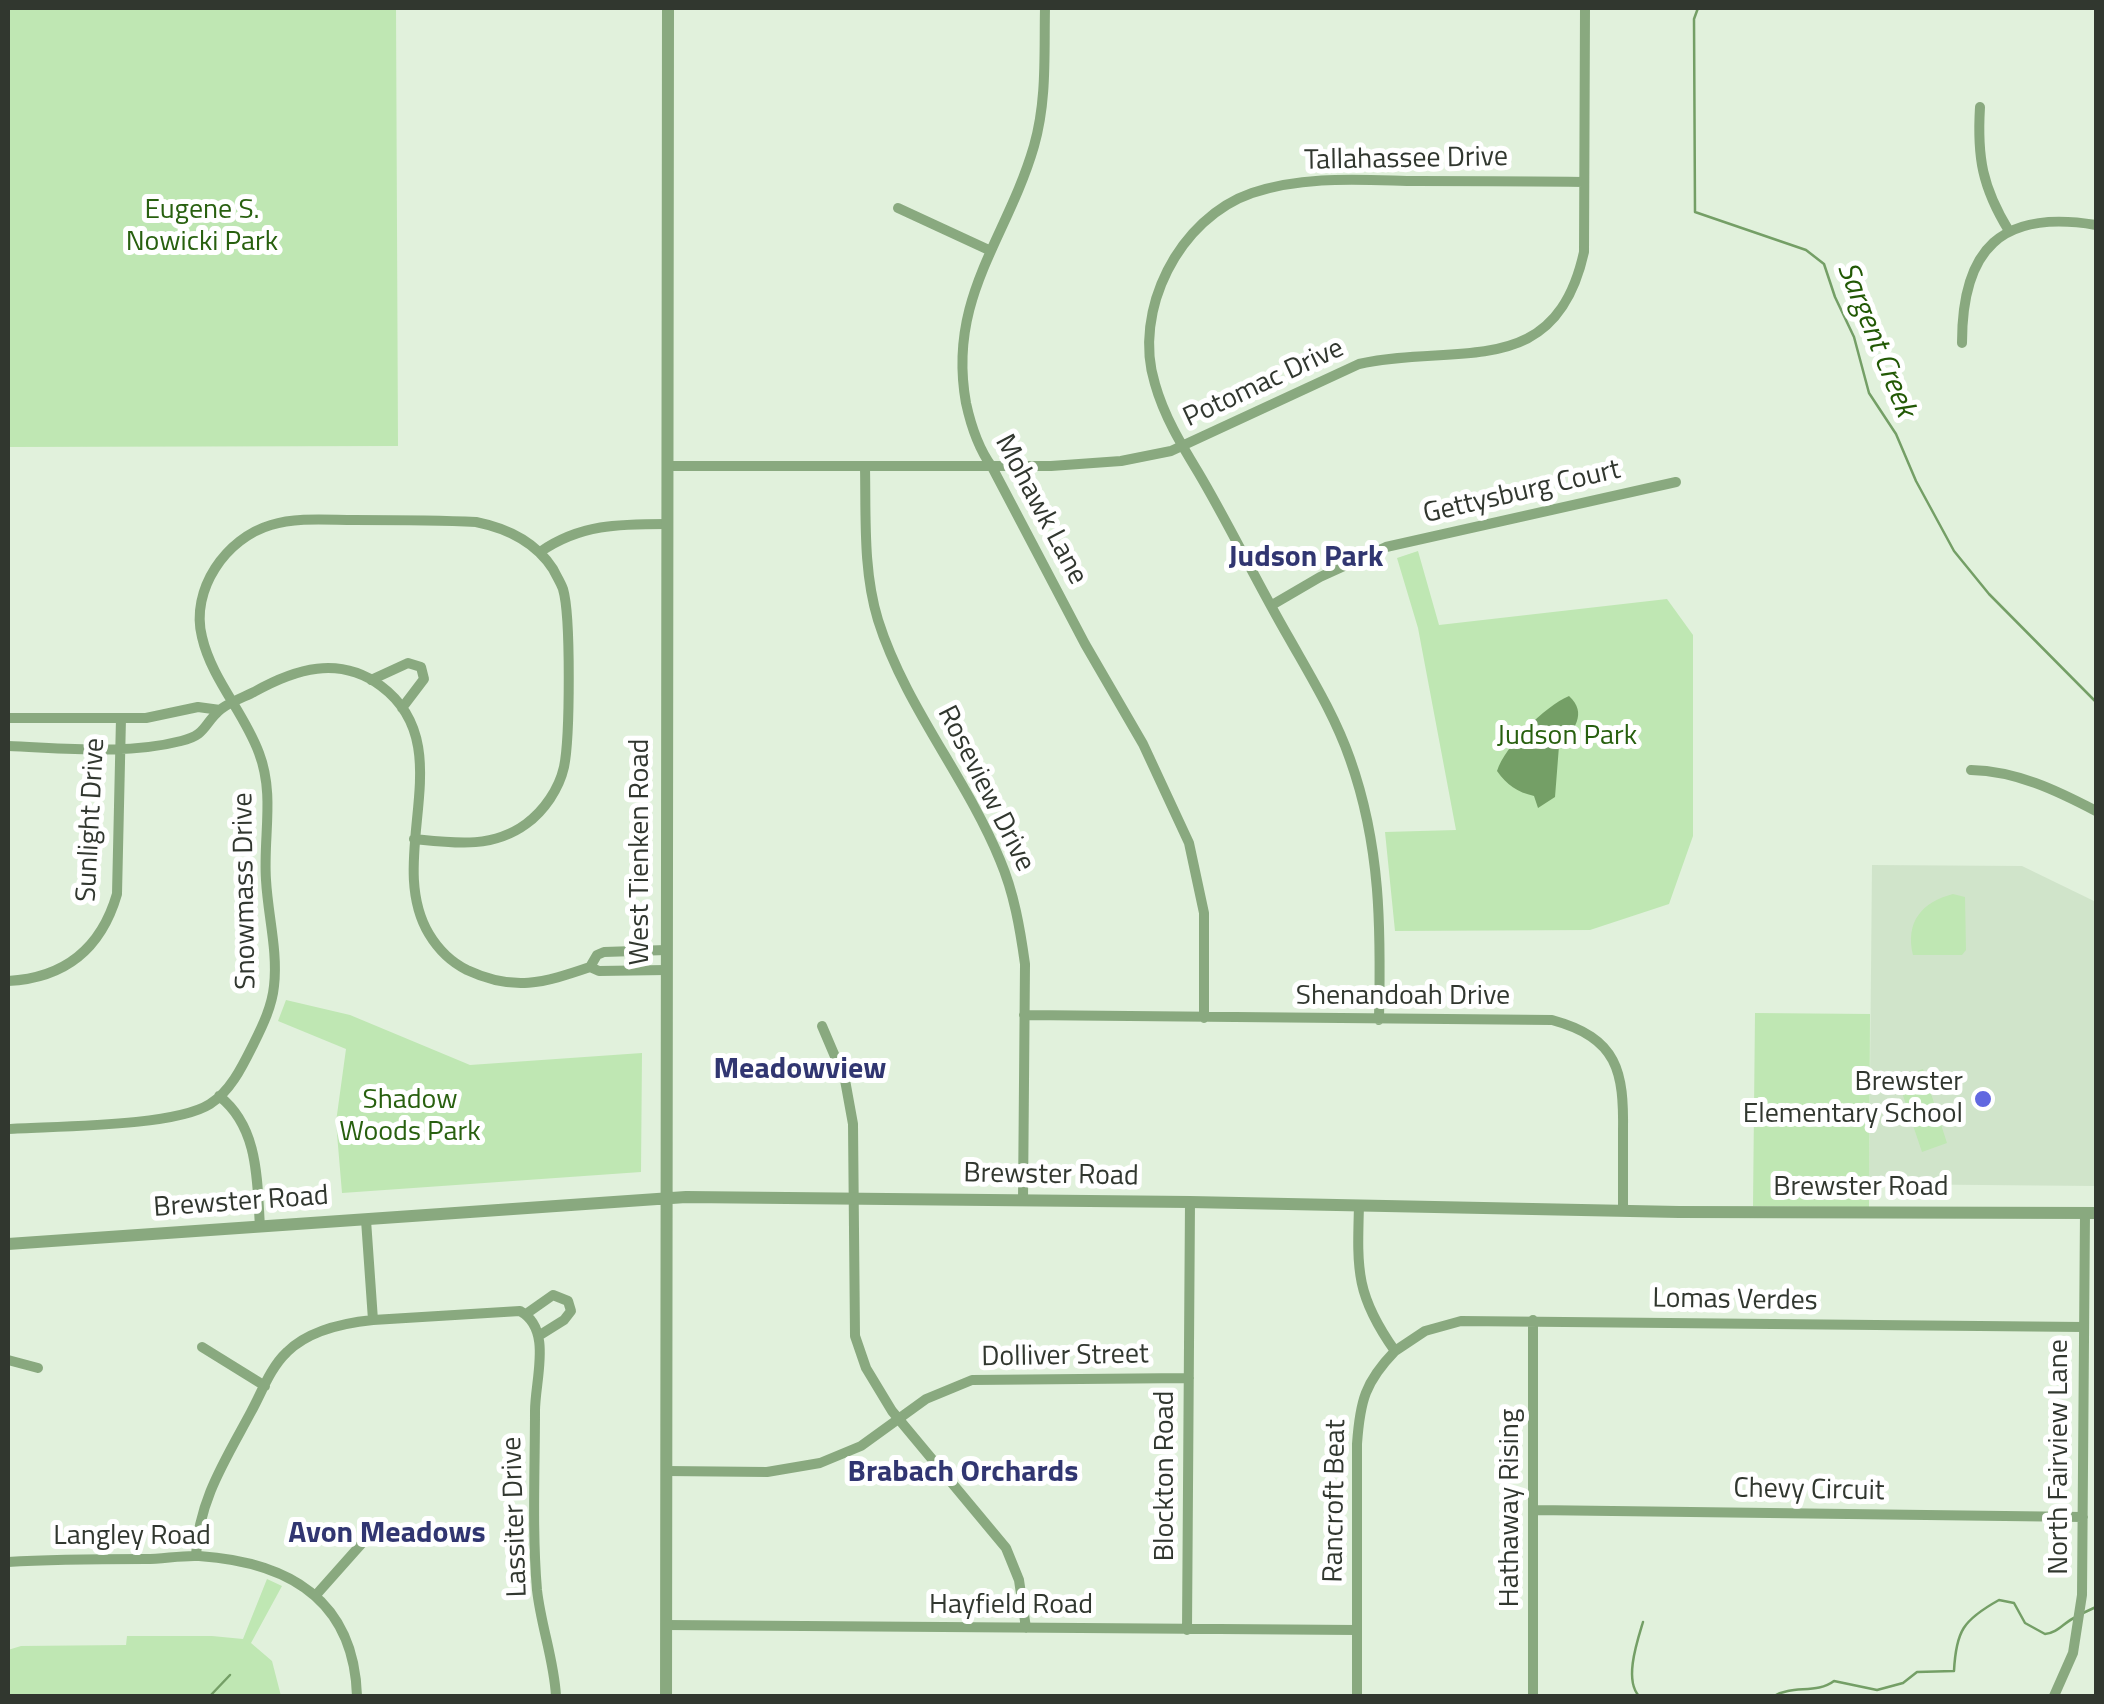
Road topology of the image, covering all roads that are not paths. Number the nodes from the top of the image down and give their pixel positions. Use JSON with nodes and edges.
{"nodes":[{"id":1,"x":668,"y":8,"type":"edge"},
{"id":2,"x":1045,"y":8,"type":"edge"},
{"id":3,"x":1585,"y":8,"type":"edge"},
{"id":4,"x":1980,"y":107,"type":"dead end"},
{"id":5,"x":1583,"y":182,"type":"junction"},
{"id":6,"x":898,"y":208,"type":"dead end"},
{"id":7,"x":2096,"y":225,"type":"edge"},
{"id":8,"x":2009,"y":231,"type":"junction"},
{"id":9,"x":990,"y":251,"type":"junction"},
{"id":10,"x":1962,"y":343,"type":"dead end"},
{"id":11,"x":1182,"y":446,"type":"junction"},
{"id":12,"x":667,"y":466,"type":"junction"},
{"id":13,"x":992,"y":466,"type":"junction"},
{"id":14,"x":865,"y":467,"type":"junction"},
{"id":15,"x":1676,"y":482,"type":"dead end"},
{"id":16,"x":667,"y":524,"type":"junction"},
{"id":17,"x":540,"y":552,"type":"junction"},
{"id":18,"x":1272,"y":605,"type":"junction"},
{"id":19,"x":371,"y":680,"type":"junction"},
{"id":20,"x":235,"y":702,"type":"junction"},
{"id":21,"x":402,"y":708,"type":"junction"},
{"id":22,"x":220,"y":710,"type":"junction"},
{"id":23,"x":8,"y":718,"type":"edge"},
{"id":24,"x":121,"y":718,"type":"junction"},
{"id":25,"x":8,"y":746,"type":"edge"},
{"id":26,"x":120,"y":747,"type":"junction"},
{"id":27,"x":1971,"y":770,"type":"dead end"},
{"id":28,"x":2096,"y":811,"type":"edge"},
{"id":29,"x":414,"y":839,"type":"junction"},
{"id":30,"x":666,"y":950,"type":"junction"},
{"id":31,"x":590,"y":967,"type":"junction"},
{"id":32,"x":666,"y":970,"type":"junction"},
{"id":33,"x":8,"y":981,"type":"edge"},
{"id":34,"x":1024,"y":1015,"type":"junction"},
{"id":35,"x":1204,"y":1018,"type":"junction"},
{"id":36,"x":1379,"y":1020,"type":"junction"},
{"id":37,"x":822,"y":1026,"type":"dead end"},
{"id":38,"x":219,"y":1096,"type":"junction"},
{"id":39,"x":8,"y":1129,"type":"edge"},
{"id":40,"x":666,"y":1198,"type":"junction"},
{"id":41,"x":854,"y":1199,"type":"junction"},
{"id":42,"x":1024,"y":1200,"type":"junction"},
{"id":43,"x":1190,"y":1202,"type":"junction"},
{"id":44,"x":1358,"y":1206,"type":"junction"},
{"id":45,"x":1623,"y":1211,"type":"junction"},
{"id":46,"x":2091,"y":1213,"type":"edge"},
{"id":47,"x":366,"y":1220,"type":"junction"},
{"id":48,"x":260,"y":1227,"type":"junction"},
{"id":49,"x":8,"y":1244,"type":"edge"},
{"id":50,"x":526,"y":1314,"type":"junction"},
{"id":51,"x":373,"y":1320,"type":"junction"},
{"id":52,"x":1532,"y":1320,"type":"junction"},
{"id":53,"x":2084,"y":1327,"type":"junction"},
{"id":54,"x":540,"y":1335,"type":"junction"},
{"id":55,"x":202,"y":1347,"type":"dead end"},
{"id":56,"x":1395,"y":1351,"type":"junction"},
{"id":57,"x":8,"y":1360,"type":"edge"},
{"id":58,"x":38,"y":1368,"type":"dead end"},
{"id":59,"x":1189,"y":1378,"type":"junction"},
{"id":60,"x":265,"y":1386,"type":"junction"},
{"id":61,"x":898,"y":1418,"type":"junction"},
{"id":62,"x":666,"y":1471,"type":"junction"},
{"id":63,"x":1534,"y":1510,"type":"junction"},
{"id":64,"x":2083,"y":1517,"type":"junction"},
{"id":65,"x":380,"y":1523,"type":"dead end"},
{"id":66,"x":196,"y":1556,"type":"junction"},
{"id":67,"x":8,"y":1562,"type":"edge"},
{"id":68,"x":316,"y":1595,"type":"junction"},
{"id":69,"x":666,"y":1625,"type":"junction"},
{"id":70,"x":1026,"y":1628,"type":"junction"},
{"id":71,"x":1187,"y":1630,"type":"junction"},
{"id":72,"x":1357,"y":1630,"type":"junction"},
{"id":73,"x":357,"y":1696,"type":"edge"},
{"id":74,"x":556,"y":1696,"type":"edge"},
{"id":75,"x":666,"y":1696,"type":"edge"},
{"id":76,"x":1357,"y":1696,"type":"edge"},
{"id":77,"x":1533,"y":1696,"type":"edge"},
{"id":78,"x":2054,"y":1696,"type":"edge"}],
"edges":[{"from":1,"to":12,"type":"street","name":"West Tienken Road"},
{"from":2,"to":9,"type":"street","name":"Mohawk Lane"},
{"from":3,"to":5,"type":"street","name":"Potomac Drive"},
{"from":4,"to":8,"type":"street"},
{"from":5,"to":11,"type":"street","name":"Potomac Drive"},
{"from":5,"to":11,"type":"street","name":"Tallahassee Drive"},
{"from":6,"to":9,"type":"street"},
{"from":7,"to":8,"type":"street"},
{"from":8,"to":10,"type":"street"},
{"from":9,"to":13,"type":"street","name":"Mohawk Lane"},
{"from":11,"to":13,"type":"street","name":"Potomac Drive"},
{"from":11,"to":18,"type":"street","name":"Tallahassee Drive"},
{"from":12,"to":14,"type":"street","name":"Potomac Drive"},
{"from":12,"to":16,"type":"street","name":"West Tienken Road"},
{"from":13,"to":14,"type":"street","name":"Potomac Drive"},
{"from":13,"to":35,"type":"street","name":"Mohawk Lane"},
{"from":14,"to":34,"type":"street","name":"Roseview Drive"},
{"from":15,"to":18,"type":"street","name":"Gettysburg Court"},
{"from":16,"to":17,"type":"street"},
{"from":16,"to":30,"type":"street","name":"West Tienken Road"},
{"from":17,"to":20,"type":"street","name":"Snowmass Drive"},
{"from":17,"to":29,"type":"street"},
{"from":18,"to":36,"type":"street","name":"Tallahassee Drive"},
{"from":19,"to":20,"type":"street"},
{"from":19,"to":21,"type":"street"},
{"from":19,"to":21,"type":"street"},
{"from":20,"to":22,"type":"street"},
{"from":20,"to":38,"type":"street","name":"Snowmass Drive"},
{"from":21,"to":29,"type":"street"},
{"from":22,"to":24,"type":"street"},
{"from":22,"to":26,"type":"street"},
{"from":23,"to":24,"type":"street"},
{"from":24,"to":26,"type":"street","name":"Sunlight Drive"},
{"from":25,"to":26,"type":"street"},
{"from":26,"to":33,"type":"street","name":"Sunlight Drive"},
{"from":27,"to":28,"type":"street"},
{"from":29,"to":31,"type":"street"},
{"from":30,"to":31,"type":"street"},
{"from":30,"to":32,"type":"street","name":"West Tienken Road"},
{"from":31,"to":32,"type":"street"},
{"from":32,"to":40,"type":"street","name":"West Tienken Road"},
{"from":34,"to":35,"type":"street","name":"Shenandoah Drive"},
{"from":34,"to":42,"type":"street","name":"Roseview Drive"},
{"from":35,"to":36,"type":"street","name":"Shenandoah Drive"},
{"from":36,"to":45,"type":"street","name":"Shenandoah Drive"},
{"from":37,"to":41,"type":"street"},
{"from":38,"to":39,"type":"street"},
{"from":38,"to":48,"type":"street"},
{"from":40,"to":41,"type":"street","name":"Brewster Road"},
{"from":40,"to":47,"type":"street","name":"Brewster Road"},
{"from":40,"to":62,"type":"street","name":"West Tienken Road"},
{"from":41,"to":42,"type":"street","name":"Brewster Road"},
{"from":41,"to":61,"type":"street"},
{"from":42,"to":43,"type":"street","name":"Brewster Road"},
{"from":43,"to":44,"type":"street","name":"Brewster Road"},
{"from":43,"to":59,"type":"street","name":"Blockton Road"},
{"from":44,"to":45,"type":"street","name":"Brewster Road"},
{"from":44,"to":56,"type":"street"},
{"from":45,"to":46,"type":"street","name":"Brewster Road"},
{"from":46,"to":53,"type":"street","name":"North Fairview Lane"},
{"from":47,"to":48,"type":"street","name":"Brewster Road"},
{"from":47,"to":51,"type":"street"},
{"from":48,"to":49,"type":"street","name":"Brewster Road"},
{"from":50,"to":51,"type":"street"},
{"from":50,"to":54,"type":"street"},
{"from":50,"to":54,"type":"street"},
{"from":51,"to":60,"type":"street"},
{"from":52,"to":53,"type":"street","name":"Lomas Verdes"},
{"from":52,"to":56,"type":"street","name":"Lomas Verdes"},
{"from":52,"to":63,"type":"street","name":"Hathaway Rising"},
{"from":53,"to":64,"type":"street","name":"North Fairview Lane"},
{"from":54,"to":74,"type":"street","name":"Lassiter Drive"},
{"from":55,"to":60,"type":"street"},
{"from":56,"to":72,"type":"street","name":"Rancroft Beat"},
{"from":57,"to":58,"type":"street"},
{"from":59,"to":61,"type":"street","name":"Dolliver Street"},
{"from":59,"to":71,"type":"street","name":"Blockton Road"},
{"from":60,"to":66,"type":"street"},
{"from":61,"to":62,"type":"street","name":"Dolliver Street"},
{"from":61,"to":70,"type":"street"},
{"from":62,"to":69,"type":"street","name":"West Tienken Road"},
{"from":63,"to":64,"type":"street","name":"Chevy Circuit"},
{"from":63,"to":77,"type":"street","name":"Hathaway Rising"},
{"from":64,"to":78,"type":"street","name":"North Fairview Lane"},
{"from":65,"to":68,"type":"street"},
{"from":66,"to":67,"type":"street","name":"Langley Road"},
{"from":66,"to":68,"type":"street","name":"Langley Road"},
{"from":68,"to":73,"type":"street","name":"Langley Road"},
{"from":69,"to":70,"type":"street","name":"Hayfield Road"},
{"from":69,"to":75,"type":"street","name":"West Tienken Road"},
{"from":70,"to":71,"type":"street","name":"Hayfield Road"},
{"from":71,"to":72,"type":"street","name":"Hayfield Road"},
{"from":72,"to":76,"type":"street","name":"Rancroft Beat"}]}
